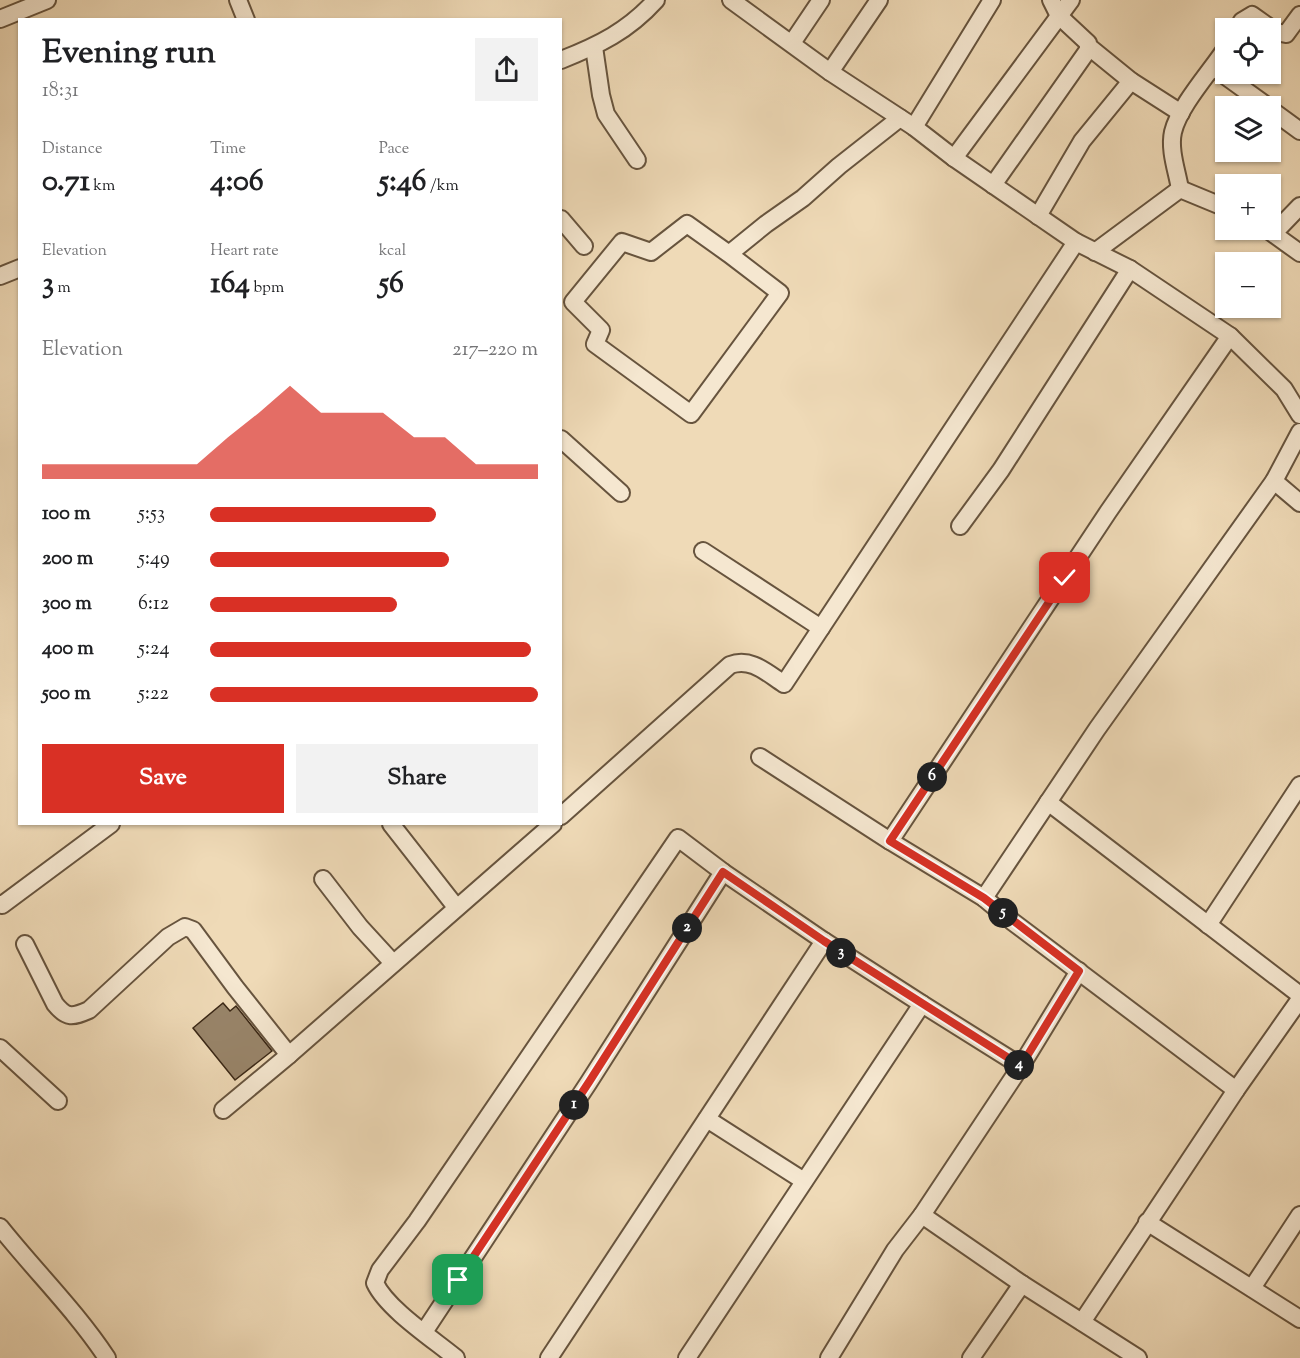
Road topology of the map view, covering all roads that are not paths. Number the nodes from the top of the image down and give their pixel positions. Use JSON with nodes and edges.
{"nodes":[{"id":1,"x":47,"y":0,"type":"edge"},
{"id":2,"x":238,"y":0,"type":"edge"},
{"id":3,"x":656,"y":0,"type":"edge"},
{"id":4,"x":731,"y":0,"type":"edge"},
{"id":5,"x":821,"y":0,"type":"edge"},
{"id":6,"x":879,"y":0,"type":"edge"},
{"id":7,"x":992,"y":0,"type":"edge"},
{"id":8,"x":1051,"y":0,"type":"edge"},
{"id":9,"x":1071,"y":0,"type":"edge"},
{"id":10,"x":1300,"y":15,"type":"edge"},
{"id":11,"x":1059,"y":16,"type":"junction"},
{"id":12,"x":245,"y":18,"type":"edge"},
{"id":13,"x":0,"y":19,"type":"edge"},
{"id":14,"x":1281,"y":33,"type":"edge"},
{"id":15,"x":792,"y":43,"type":"junction"},
{"id":16,"x":1088,"y":46,"type":"junction"},
{"id":17,"x":594,"y":47,"type":"junction"},
{"id":18,"x":562,"y":60,"type":"edge"},
{"id":19,"x":1214,"y":67,"type":"joint"},
{"id":20,"x":830,"y":72,"type":"junction"},
{"id":21,"x":1131,"y":81,"type":"junction"},
{"id":22,"x":1253,"y":96,"type":"edge"},
{"id":23,"x":1181,"y":113,"type":"junction"},
{"id":24,"x":1281,"y":117,"type":"edge"},
{"id":25,"x":907,"y":123,"type":"junction"},
{"id":26,"x":1300,"y":130,"type":"edge"},
{"id":27,"x":954,"y":158,"type":"junction"},
{"id":28,"x":637,"y":160,"type":"dead end"},
{"id":29,"x":993,"y":185,"type":"junction"},
{"id":30,"x":1180,"y":189,"type":"junction"},
{"id":31,"x":1215,"y":203,"type":"edge"},
{"id":32,"x":1300,"y":206,"type":"edge"},
{"id":33,"x":1038,"y":216,"type":"junction"},
{"id":34,"x":562,"y":220,"type":"edge"},
{"id":35,"x":1281,"y":222,"type":"edge"},
{"id":36,"x":1281,"y":239,"type":"edge"},
{"id":37,"x":1076,"y":242,"type":"junction"},
{"id":38,"x":584,"y":246,"type":"dead end"},
{"id":39,"x":1095,"y":252,"type":"junction"},
{"id":40,"x":1300,"y":253,"type":"edge"},
{"id":41,"x":729,"y":254,"type":"junction"},
{"id":42,"x":18,"y":269,"type":"edge"},
{"id":43,"x":1130,"y":269,"type":"junction"},
{"id":44,"x":0,"y":276,"type":"edge"},
{"id":45,"x":1230,"y":336,"type":"junction"},
{"id":46,"x":1300,"y":415,"type":"edge"},
{"id":47,"x":1300,"y":432,"type":"edge"},
{"id":48,"x":562,"y":440,"type":"edge"},
{"id":49,"x":1274,"y":481,"type":"junction"},
{"id":50,"x":621,"y":493,"type":"dead end"},
{"id":51,"x":1300,"y":503,"type":"edge"},
{"id":52,"x":960,"y":526,"type":"dead end"},
{"id":53,"x":703,"y":551,"type":"dead end"},
{"id":54,"x":821,"y":628,"type":"junction"},
{"id":55,"x":760,"y":757,"type":"dead end"},
{"id":56,"x":1300,"y":785,"type":"edge"},
{"id":57,"x":1048,"y":802,"type":"junction"},
{"id":58,"x":562,"y":814,"type":"edge"},
{"id":59,"x":110,"y":825,"type":"edge"},
{"id":60,"x":392,"y":825,"type":"edge"},
{"id":61,"x":550,"y":825,"type":"edge"},
{"id":62,"x":890,"y":841,"type":"junction"},
{"id":63,"x":723,"y":872,"type":"junction"},
{"id":64,"x":324,"y":879,"type":"dead end"},
{"id":65,"x":984,"y":898,"type":"junction"},
{"id":66,"x":1,"y":905,"type":"edge"},
{"id":67,"x":456,"y":907,"type":"junction"},
{"id":68,"x":1208,"y":925,"type":"junction"},
{"id":69,"x":824,"y":941,"type":"junction"},
{"id":70,"x":25,"y":944,"type":"dead end"},
{"id":71,"x":393,"y":963,"type":"junction"},
{"id":72,"x":1079,"y":971,"type":"junction"},
{"id":73,"x":1300,"y":997,"type":"edge"},
{"id":74,"x":922,"y":1004,"type":"junction"},
{"id":75,"x":0,"y":1048,"type":"edge"},
{"id":76,"x":289,"y":1055,"type":"junction"},
{"id":77,"x":1021,"y":1066,"type":"junction"},
{"id":78,"x":1236,"y":1090,"type":"junction"},
{"id":79,"x":58,"y":1101,"type":"dead end"},
{"id":80,"x":223,"y":1110,"type":"dead end"},
{"id":81,"x":707,"y":1119,"type":"junction"},
{"id":82,"x":804,"y":1181,"type":"junction"},
{"id":83,"x":922,"y":1215,"type":"junction"},
{"id":84,"x":1300,"y":1215,"type":"edge"},
{"id":85,"x":1147,"y":1222,"type":"junction"},
{"id":86,"x":0,"y":1227,"type":"edge"},
{"id":87,"x":1022,"y":1284,"type":"junction"},
{"id":88,"x":1252,"y":1288,"type":"junction"},
{"id":89,"x":1300,"y":1319,"type":"edge"},
{"id":90,"x":1082,"y":1322,"type":"junction"},
{"id":91,"x":424,"y":1332,"type":"junction"},
{"id":92,"x":447,"y":1355,"type":"edge"},
{"id":93,"x":107,"y":1358,"type":"edge"},
{"id":94,"x":549,"y":1358,"type":"edge"},
{"id":95,"x":687,"y":1358,"type":"edge"},
{"id":96,"x":829,"y":1358,"type":"edge"},
{"id":97,"x":971,"y":1358,"type":"edge"},
{"id":98,"x":1138,"y":1358,"type":"edge"}],
"edges":[{"from":1,"to":13,"type":"street"},
{"from":2,"to":12,"type":"street"},
{"from":3,"to":17,"type":"street"},
{"from":4,"to":15,"type":"street"},
{"from":5,"to":15,"type":"street"},
{"from":6,"to":20,"type":"street"},
{"from":7,"to":25,"type":"street"},
{"from":8,"to":11,"type":"street"},
{"from":9,"to":11,"type":"street"},
{"from":10,"to":14,"type":"street"},
{"from":11,"to":16,"type":"street"},
{"from":11,"to":27,"type":"street"},
{"from":15,"to":20,"type":"street"},
{"from":16,"to":21,"type":"street"},
{"from":16,"to":29,"type":"street"},
{"from":17,"to":18,"type":"street"},
{"from":17,"to":28,"type":"street"},
{"from":19,"to":22,"type":"street"},
{"from":19,"to":23,"type":"street"},
{"from":20,"to":25,"type":"street"},
{"from":21,"to":23,"type":"street"},
{"from":21,"to":33,"type":"street"},
{"from":23,"to":30,"type":"street"},
{"from":24,"to":26,"type":"street"},
{"from":25,"to":27,"type":"street"},
{"from":25,"to":41,"type":"street"},
{"from":27,"to":29,"type":"street"},
{"from":29,"to":33,"type":"street"},
{"from":30,"to":31,"type":"street"},
{"from":30,"to":39,"type":"street"},
{"from":32,"to":35,"type":"street"},
{"from":33,"to":37,"type":"street"},
{"from":34,"to":38,"type":"street"},
{"from":36,"to":40,"type":"street"},
{"from":37,"to":39,"type":"street"},
{"from":37,"to":54,"type":"street"},
{"from":39,"to":43,"type":"street"},
{"from":41,"to":41,"type":"street"},
{"from":42,"to":44,"type":"street"},
{"from":43,"to":45,"type":"street"},
{"from":43,"to":52,"type":"street"},
{"from":45,"to":46,"type":"street"},
{"from":45,"to":62,"type":"street"},
{"from":47,"to":49,"type":"street"},
{"from":48,"to":50,"type":"street"},
{"from":49,"to":51,"type":"street"},
{"from":49,"to":57,"type":"street"},
{"from":53,"to":54,"type":"street"},
{"from":54,"to":58,"type":"street"},
{"from":55,"to":62,"type":"street"},
{"from":56,"to":68,"type":"street"},
{"from":57,"to":65,"type":"street"},
{"from":57,"to":68,"type":"street"},
{"from":59,"to":66,"type":"street"},
{"from":60,"to":67,"type":"street"},
{"from":61,"to":67,"type":"street"},
{"from":62,"to":65,"type":"street"},
{"from":63,"to":69,"type":"street"},
{"from":63,"to":91,"type":"street"},
{"from":63,"to":91,"type":"street"},
{"from":64,"to":71,"type":"street"},
{"from":65,"to":72,"type":"street"},
{"from":67,"to":71,"type":"street"},
{"from":68,"to":73,"type":"street"},
{"from":69,"to":74,"type":"street"},
{"from":69,"to":81,"type":"street"},
{"from":70,"to":76,"type":"street"},
{"from":71,"to":76,"type":"street"},
{"from":72,"to":77,"type":"street"},
{"from":72,"to":78,"type":"street"},
{"from":73,"to":78,"type":"street"},
{"from":74,"to":77,"type":"street"},
{"from":74,"to":82,"type":"street"},
{"from":75,"to":79,"type":"street"},
{"from":76,"to":80,"type":"street"},
{"from":77,"to":83,"type":"street"},
{"from":78,"to":85,"type":"street"},
{"from":81,"to":82,"type":"street"},
{"from":81,"to":94,"type":"street"},
{"from":82,"to":95,"type":"street"},
{"from":83,"to":87,"type":"street"},
{"from":83,"to":96,"type":"street"},
{"from":84,"to":88,"type":"street"},
{"from":85,"to":88,"type":"street"},
{"from":85,"to":90,"type":"street"},
{"from":86,"to":93,"type":"street"},
{"from":87,"to":90,"type":"street"},
{"from":87,"to":97,"type":"street"},
{"from":88,"to":89,"type":"street"},
{"from":90,"to":98,"type":"street"},
{"from":91,"to":92,"type":"street"}]}
